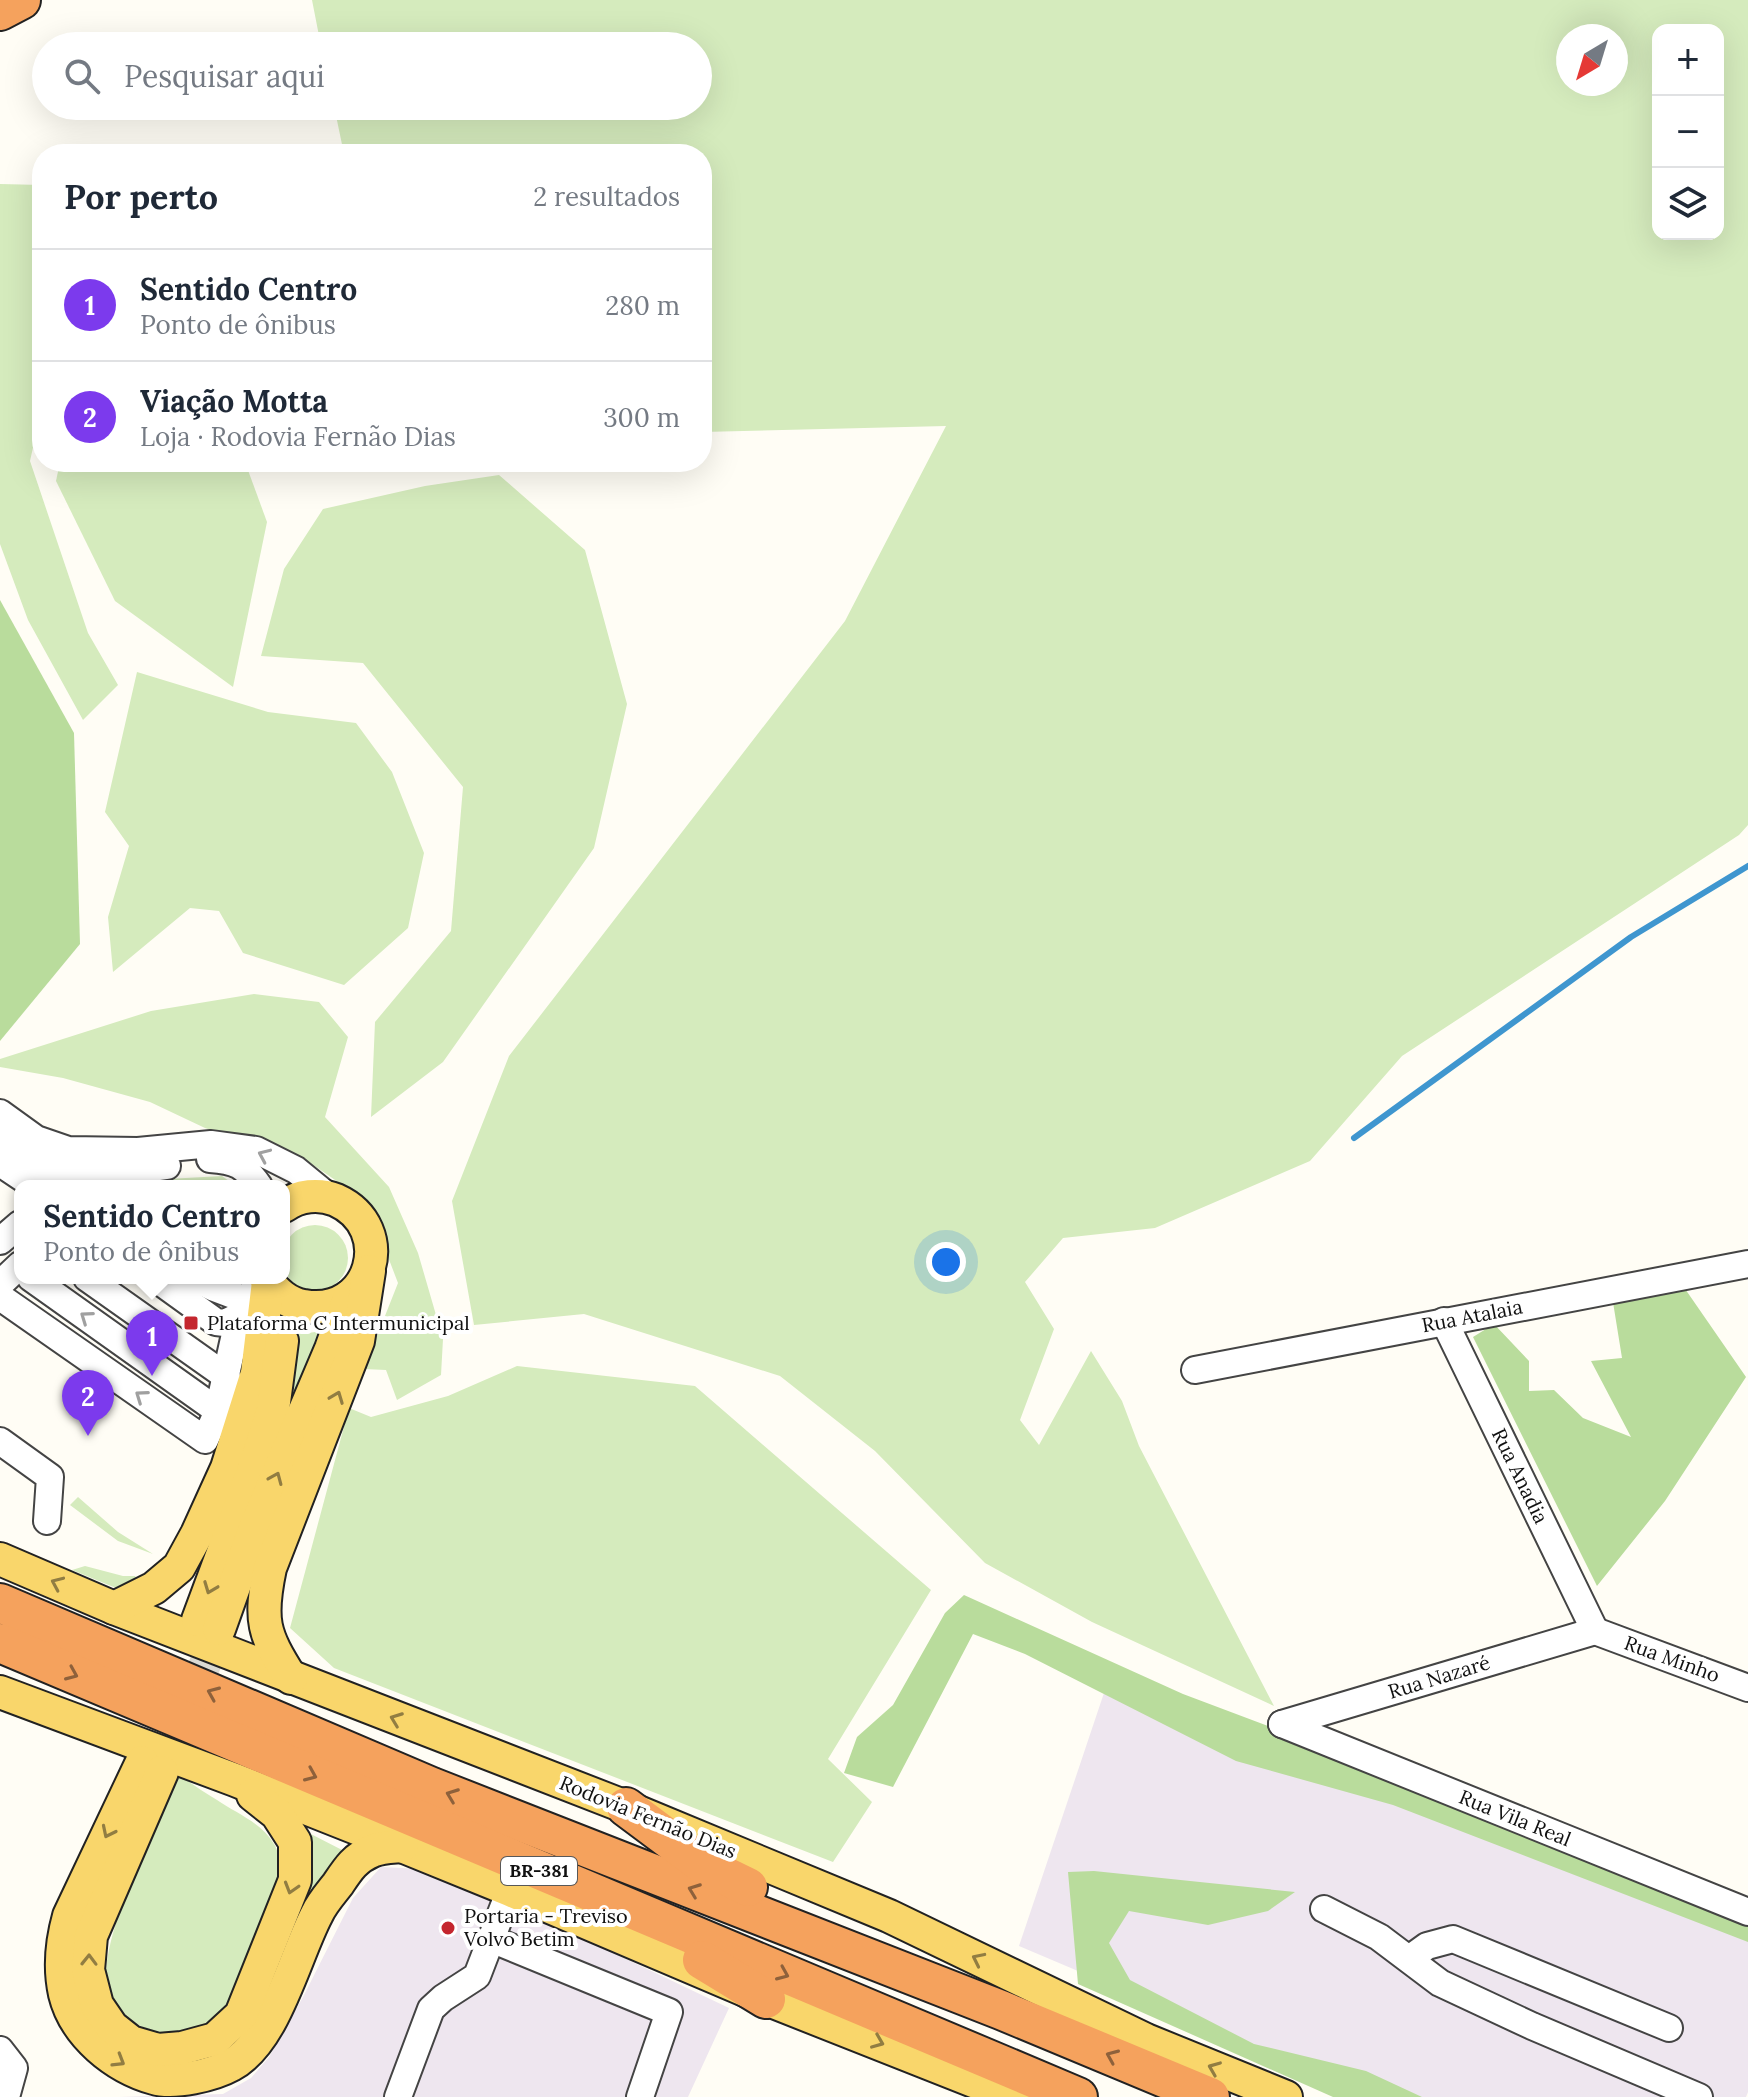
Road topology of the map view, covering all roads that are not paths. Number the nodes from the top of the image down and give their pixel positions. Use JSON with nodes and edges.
{"nodes":[{"id":1,"x":21,"y":0,"type":"edge"},
{"id":2,"x":0,"y":11,"type":"edge"},
{"id":3,"x":0,"y":1113,"type":"edge"},
{"id":4,"x":0,"y":1137,"type":"edge"},
{"id":5,"x":0,"y":1163,"type":"edge"},
{"id":6,"x":79,"y":1179,"type":"edge"},
{"id":7,"x":26,"y":1180,"type":"edge"},
{"id":8,"x":255,"y":1180,"type":"edge"},
{"id":9,"x":329,"y":1197,"type":"junction"},
{"id":10,"x":290,"y":1203,"type":"edge"},
{"id":11,"x":1748,"y":1264,"type":"edge"},
{"id":12,"x":360,"y":1283,"type":"junction"},
{"id":13,"x":34,"y":1284,"type":"edge"},
{"id":14,"x":95,"y":1284,"type":"edge"},
{"id":15,"x":163,"y":1284,"type":"edge"},
{"id":16,"x":206,"y":1284,"type":"edge"},
{"id":17,"x":261,"y":1292,"type":"edge"},
{"id":18,"x":0,"y":1297,"type":"edge"},
{"id":19,"x":1444,"y":1321,"type":"junction"},
{"id":20,"x":1195,"y":1370,"type":"dead end"},
{"id":21,"x":227,"y":1377,"type":"junction"},
{"id":22,"x":218,"y":1411,"type":"junction"},
{"id":23,"x":0,"y":1441,"type":"edge"},
{"id":24,"x":47,"y":1521,"type":"dead end"},
{"id":25,"x":0,"y":1559,"type":"edge"},
{"id":26,"x":0,"y":1603,"type":"edge"},
{"id":27,"x":114,"y":1608,"type":"junction"},
{"id":28,"x":1595,"y":1631,"type":"junction"},
{"id":29,"x":0,"y":1643,"type":"edge"},
{"id":30,"x":291,"y":1678,"type":"junction"},
{"id":31,"x":1748,"y":1688,"type":"edge"},
{"id":32,"x":0,"y":1692,"type":"edge"},
{"id":33,"x":1282,"y":1724,"type":"joint"},
{"id":34,"x":235,"y":1780,"type":"junction"},
{"id":35,"x":626,"y":1807,"type":"junction"},
{"id":36,"x":402,"y":1846,"type":"junction"},
{"id":37,"x":510,"y":1890,"type":"junction"},
{"id":38,"x":594,"y":1894,"type":"junction"},
{"id":39,"x":1324,"y":1909,"type":"dead end"},
{"id":40,"x":1748,"y":1912,"type":"edge"},
{"id":41,"x":491,"y":1939,"type":"junction"},
{"id":42,"x":1409,"y":1959,"type":"junction"},
{"id":43,"x":766,"y":1999,"type":"junction"},
{"id":44,"x":1009,"y":2014,"type":"junction"},
{"id":45,"x":1669,"y":2028,"type":"dead end"},
{"id":46,"x":0,"y":2050,"type":"edge"},
{"id":47,"x":6,"y":2097,"type":"edge"},
{"id":48,"x":398,"y":2097,"type":"edge"},
{"id":49,"x":640,"y":2097,"type":"edge"},
{"id":50,"x":1014,"y":2097,"type":"edge"},
{"id":51,"x":1078,"y":2097,"type":"edge"},
{"id":52,"x":1210,"y":2097,"type":"edge"},
{"id":53,"x":1286,"y":2097,"type":"edge"},
{"id":54,"x":1699,"y":2097,"type":"edge"}],
"edges":[{"from":1,"to":2,"type":"highway"},
{"from":9,"to":3,"type":"street","one_way":true},
{"from":4,"to":6,"type":"street"},
{"from":5,"to":7,"type":"street"},
{"from":6,"to":8,"type":"street"},
{"from":9,"to":10,"type":"main road"},
{"from":9,"to":12,"type":"main road"},
{"from":11,"to":19,"type":"street","name":"Rua Atalaia"},
{"from":12,"to":17,"type":"main road"},
{"from":17,"to":12,"type":"main road","one_way":true},
{"from":30,"to":12,"type":"main road","one_way":true},
{"from":22,"to":13,"type":"street","one_way":true},
{"from":14,"to":21,"type":"street"},
{"from":15,"to":17,"type":"street"},
{"from":16,"to":17,"type":"street"},
{"from":17,"to":21,"type":"street"},
{"from":17,"to":27,"type":"main road"},
{"from":22,"to":18,"type":"street","one_way":true},
{"from":19,"to":20,"type":"street","name":"Rua Atalaia"},
{"from":19,"to":28,"type":"street","name":"Rua Anadia"},
{"from":21,"to":22,"type":"street"},
{"from":23,"to":24,"type":"street"},
{"from":27,"to":25,"type":"main road","name":"Rodovia Fernão Dias","one_way":true},
{"from":44,"to":26,"type":"highway","number":"BR-381","one_way":true},
{"from":27,"to":30,"type":"main road","name":"Rodovia Fernão Dias"},
{"from":28,"to":31,"type":"street","name":"Rua Minho"},
{"from":28,"to":33,"type":"street","name":"Rua Nazaré"},
{"from":29,"to":38,"type":"highway","number":"BR-381","one_way":true},
{"from":35,"to":30,"type":"main road","name":"Rodovia Fernão Dias","one_way":true},
{"from":32,"to":34,"type":"main road","number":"BR-381"},
{"from":33,"to":40,"type":"street","name":"Rua Vila Real"},
{"from":34,"to":36,"type":"main road","number":"BR-381"},
{"from":34,"to":36,"type":"main road","one_way":true},
{"from":35,"to":44,"type":"highway"},
{"from":53,"to":35,"type":"main road","name":"Rodovia Fernão Dias","one_way":true},
{"from":36,"to":37,"type":"main road","number":"BR-381"},
{"from":37,"to":41,"type":"street"},
{"from":37,"to":43,"type":"main road","number":"BR-381"},
{"from":38,"to":43,"type":"highway"},
{"from":38,"to":51,"type":"highway","number":"BR-381","one_way":true},
{"from":39,"to":42,"type":"street"},
{"from":41,"to":48,"type":"street"},
{"from":41,"to":49,"type":"street"},
{"from":42,"to":45,"type":"street"},
{"from":42,"to":54,"type":"street"},
{"from":43,"to":50,"type":"main road","number":"BR-381","one_way":true},
{"from":52,"to":44,"type":"highway","number":"BR-381","one_way":true},
{"from":46,"to":47,"type":"street"}]}
